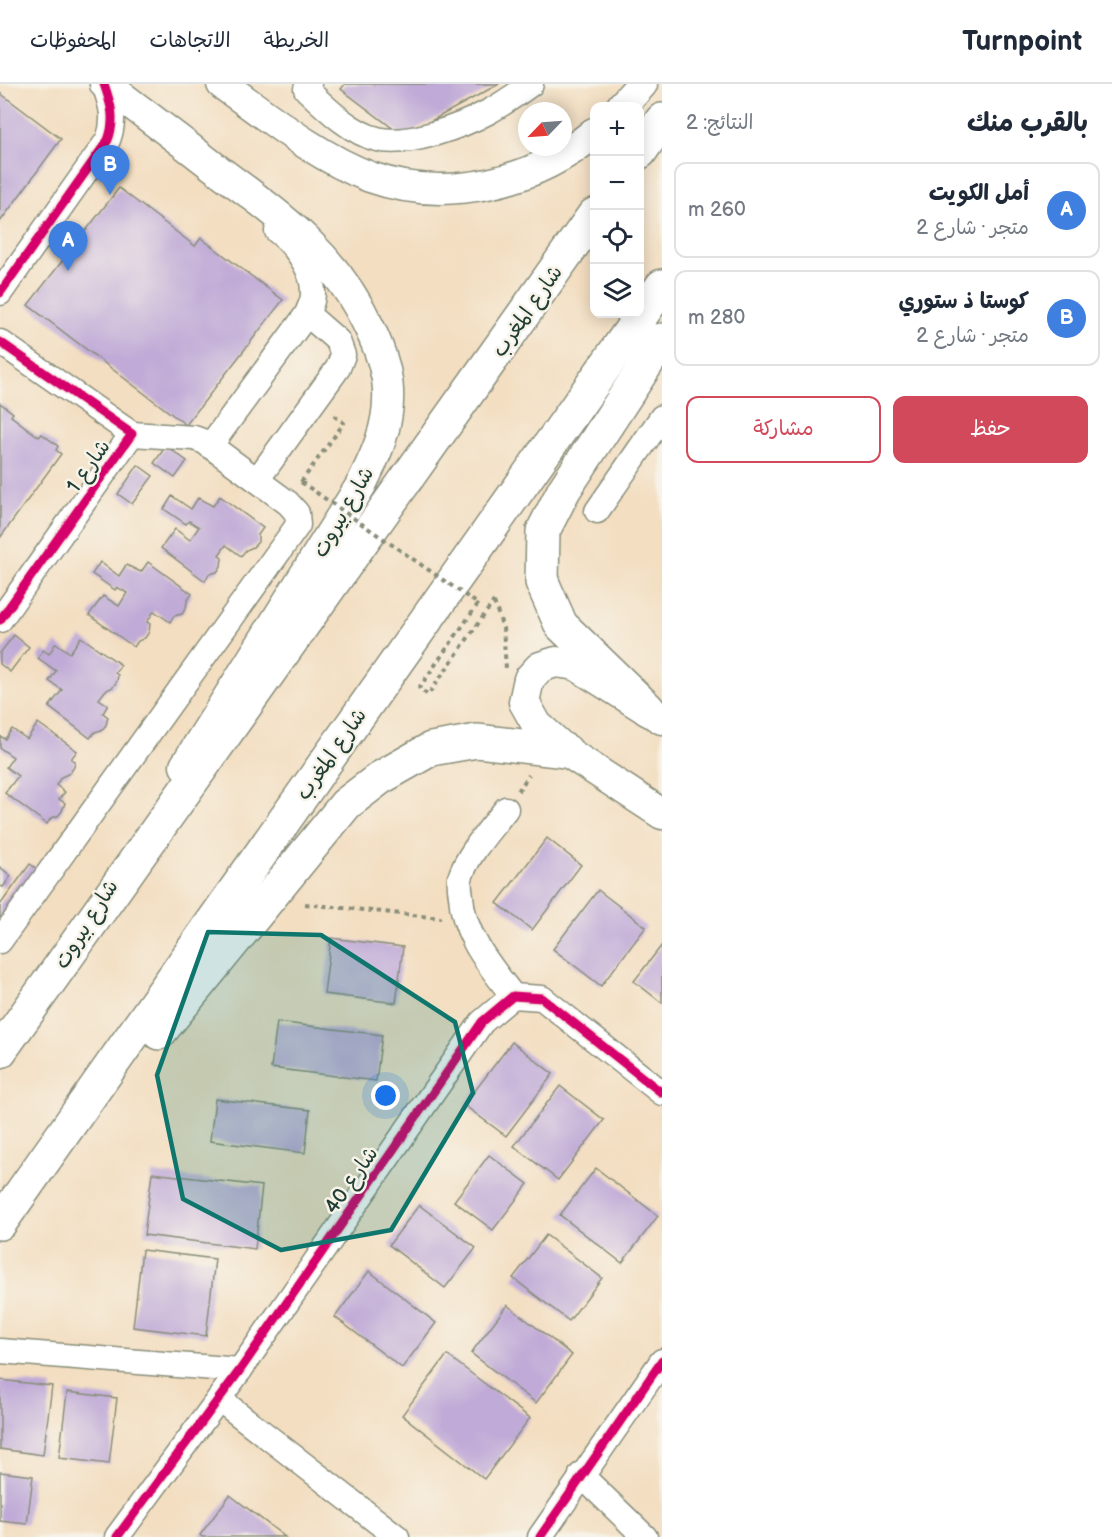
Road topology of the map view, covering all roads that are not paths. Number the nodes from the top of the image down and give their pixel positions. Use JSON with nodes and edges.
{"nodes":[{"id":1,"x":104,"y":84,"type":"edge"},
{"id":2,"x":222,"y":84,"type":"edge"},
{"id":3,"x":531,"y":84,"type":"edge"},
{"id":4,"x":642,"y":84,"type":"edge"},
{"id":5,"x":307,"y":86,"type":"edge"},
{"id":6,"x":626,"y":102,"type":"edge"},
{"id":7,"x":662,"y":120,"type":"edge"},
{"id":8,"x":590,"y":136,"type":"edge"},
{"id":9,"x":644,"y":145,"type":"edge"},
{"id":10,"x":233,"y":181,"type":"junction"},
{"id":11,"x":590,"y":221,"type":"edge"},
{"id":12,"x":662,"y":286,"type":"edge"},
{"id":13,"x":0,"y":293,"type":"edge"},
{"id":14,"x":307,"y":314,"type":"junction"},
{"id":15,"x":662,"y":340,"type":"edge"},
{"id":16,"x":0,"y":342,"type":"edge"},
{"id":17,"x":662,"y":417,"type":"edge"},
{"id":18,"x":132,"y":434,"type":"junction"},
{"id":19,"x":210,"y":446,"type":"junction"},
{"id":20,"x":257,"y":480,"type":"junction"},
{"id":21,"x":597,"y":511,"type":"dead end"},
{"id":22,"x":0,"y":620,"type":"edge"},
{"id":23,"x":655,"y":714,"type":"edge"},
{"id":24,"x":566,"y":751,"type":"junction"},
{"id":25,"x":506,"y":809,"type":"dead end"},
{"id":26,"x":662,"y":814,"type":"edge"},
{"id":27,"x":0,"y":941,"type":"edge"},
{"id":28,"x":45,"y":987,"type":"junction"},
{"id":29,"x":513,"y":996,"type":"junction"},
{"id":30,"x":0,"y":1051,"type":"edge"},
{"id":31,"x":662,"y":1093,"type":"edge"},
{"id":32,"x":22,"y":1191,"type":"junction"},
{"id":33,"x":0,"y":1223,"type":"edge"},
{"id":34,"x":0,"y":1351,"type":"edge"},
{"id":35,"x":240,"y":1370,"type":"junction"},
{"id":36,"x":659,"y":1371,"type":"edge"},
{"id":37,"x":219,"y":1399,"type":"junction"},
{"id":38,"x":581,"y":1476,"type":"junction"},
{"id":39,"x":117,"y":1537,"type":"edge"},
{"id":40,"x":397,"y":1537,"type":"edge"},
{"id":41,"x":540,"y":1537,"type":"edge"},
{"id":42,"x":645,"y":1537,"type":"edge"}],
"edges":[{"from":1,"to":10,"type":"main road","name":"شارع بيروت"},
{"from":1,"to":13,"type":"street"},
{"from":2,"to":8,"type":"main road"},
{"from":3,"to":5,"type":"street"},
{"from":4,"to":6,"type":"main road"},
{"from":7,"to":9,"type":"highway"},
{"from":10,"to":14,"type":"street"},
{"from":10,"to":28,"type":"main road","name":"شارع بيروت"},
{"from":11,"to":28,"type":"highway","name":"شارع المغرب"},
{"from":12,"to":32,"type":"highway","name":"شارع المغرب"},
{"from":14,"to":19,"type":"street"},
{"from":14,"to":20,"type":"street"},
{"from":15,"to":23,"type":"highway"},
{"from":16,"to":18,"type":"street","name":"شارع 1"},
{"from":17,"to":21,"type":"street"},
{"from":18,"to":19,"type":"street"},
{"from":18,"to":22,"type":"street","name":"شارع 1"},
{"from":19,"to":20,"type":"street"},
{"from":20,"to":27,"type":"street"},
{"from":23,"to":24,"type":"main road"},
{"from":24,"to":26,"type":"main road"},
{"from":24,"to":32,"type":"highway"},
{"from":25,"to":29,"type":"street"},
{"from":28,"to":30,"type":"highway","name":"شارع المغرب"},
{"from":29,"to":31,"type":"street"},
{"from":29,"to":35,"type":"street","name":"شارع 40"},
{"from":32,"to":33,"type":"highway","name":"شارع المغرب"},
{"from":34,"to":35,"type":"street"},
{"from":35,"to":37,"type":"street","name":"شارع 40"},
{"from":36,"to":38,"type":"street"},
{"from":37,"to":39,"type":"street","name":"شارع 40"},
{"from":37,"to":40,"type":"street"},
{"from":38,"to":41,"type":"street"},
{"from":38,"to":42,"type":"street"}]}
